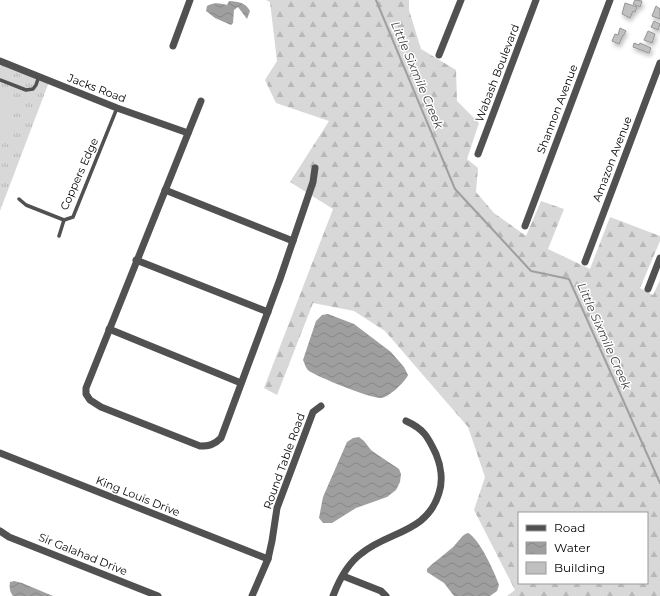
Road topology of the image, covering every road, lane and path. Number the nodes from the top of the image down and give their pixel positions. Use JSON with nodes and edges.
{"nodes":[{"id":1,"x":190,"y":0,"type":"edge"},
{"id":2,"x":461,"y":0,"type":"edge"},
{"id":3,"x":536,"y":0,"type":"edge"},
{"id":4,"x":610,"y":0,"type":"edge"},
{"id":5,"x":173,"y":46,"type":"dead end"},
{"id":6,"x":439,"y":55,"type":"dead end"},
{"id":7,"x":0,"y":61,"type":"edge"},
{"id":8,"x":660,"y":63,"type":"edge"},
{"id":9,"x":39,"y":76,"type":"junction"},
{"id":10,"x":0,"y":80,"type":"edge"},
{"id":11,"x":201,"y":101,"type":"dead end"},
{"id":12,"x":117,"y":108,"type":"junction"},
{"id":13,"x":188,"y":133,"type":"junction"},
{"id":14,"x":478,"y":154,"type":"dead end"},
{"id":15,"x":315,"y":168,"type":"dead end"},
{"id":16,"x":164,"y":190,"type":"junction"},
{"id":17,"x":19,"y":199,"type":"dead end"},
{"id":18,"x":64,"y":220,"type":"junction"},
{"id":19,"x":525,"y":226,"type":"dead end"},
{"id":20,"x":59,"y":236,"type":"dead end"},
{"id":21,"x":293,"y":241,"type":"junction"},
{"id":22,"x":660,"y":258,"type":"edge"},
{"id":23,"x":136,"y":260,"type":"junction"},
{"id":24,"x":585,"y":262,"type":"dead end"},
{"id":25,"x":648,"y":289,"type":"dead end"},
{"id":26,"x":268,"y":312,"type":"junction"},
{"id":27,"x":109,"y":329,"type":"junction"},
{"id":28,"x":242,"y":382,"type":"junction"},
{"id":29,"x":321,"y":406,"type":"dead end"},
{"id":30,"x":406,"y":421,"type":"dead end"},
{"id":31,"x":0,"y":453,"type":"edge"},
{"id":32,"x":0,"y":531,"type":"edge"},
{"id":33,"x":268,"y":559,"type":"junction"},
{"id":34,"x":343,"y":576,"type":"junction"},
{"id":35,"x":158,"y":596,"type":"edge"},
{"id":36,"x":252,"y":596,"type":"edge"},
{"id":37,"x":333,"y":596,"type":"edge"},
{"id":38,"x":386,"y":596,"type":"edge"}],
"edges":[{"from":1,"to":5,"type":"street"},
{"from":2,"to":6,"type":"street"},
{"from":3,"to":14,"type":"street","name":"Wabash Boulevard"},
{"from":4,"to":19,"type":"street","name":"Shannon Avenue"},
{"from":7,"to":9,"type":"street","name":"Jacks Road"},
{"from":8,"to":24,"type":"street","name":"Amazon Avenue"},
{"from":9,"to":10,"type":"lane"},
{"from":9,"to":12,"type":"street","name":"Jacks Road"},
{"from":11,"to":13,"type":"street"},
{"from":12,"to":13,"type":"street","name":"Jacks Road"},
{"from":12,"to":18,"type":"lane","name":"Coppers Edge"},
{"from":13,"to":16,"type":"street"},
{"from":15,"to":21,"type":"street"},
{"from":16,"to":21,"type":"street"},
{"from":16,"to":23,"type":"street"},
{"from":17,"to":18,"type":"lane","name":"Coppers Edge"},
{"from":18,"to":20,"type":"lane"},
{"from":21,"to":26,"type":"street"},
{"from":22,"to":25,"type":"street"},
{"from":23,"to":26,"type":"street"},
{"from":23,"to":27,"type":"street"},
{"from":26,"to":28,"type":"street"},
{"from":27,"to":28,"type":"street"},
{"from":27,"to":28,"type":"street"},
{"from":29,"to":33,"type":"street","name":"Round Table Road"},
{"from":30,"to":34,"type":"street"},
{"from":31,"to":33,"type":"street","name":"King Louis Drive"},
{"from":32,"to":35,"type":"street","name":"Sir Galahad Drive"},
{"from":33,"to":36,"type":"street","name":"Round Table Road"},
{"from":34,"to":37,"type":"street"},
{"from":34,"to":38,"type":"street"}]}
